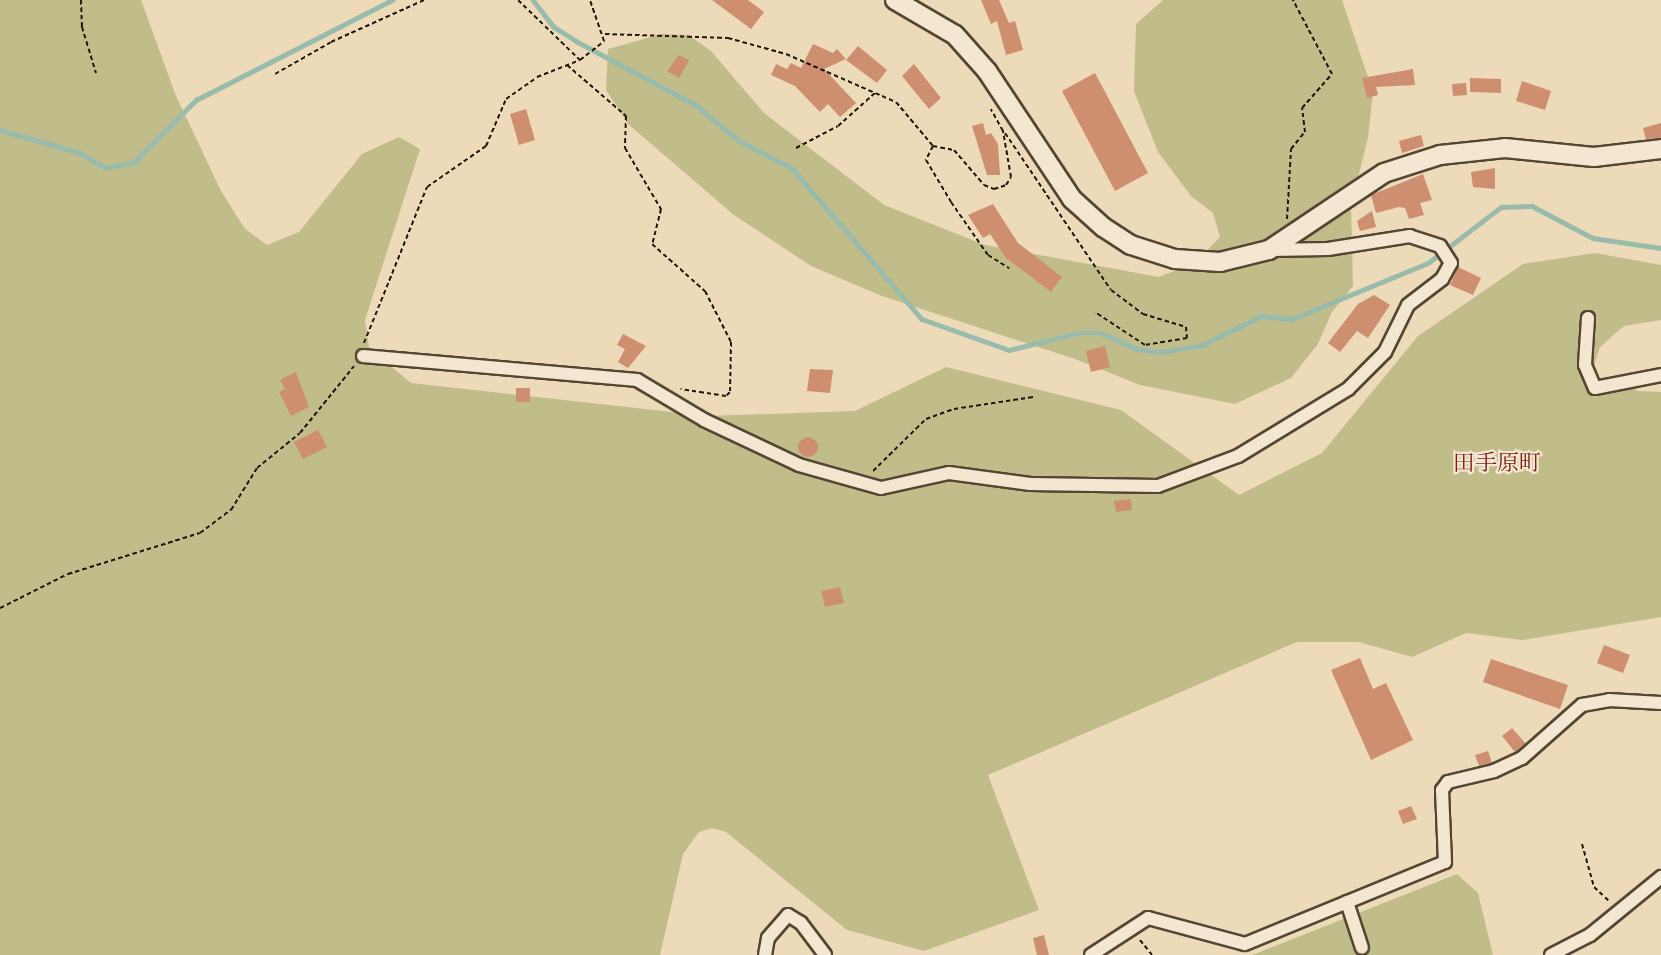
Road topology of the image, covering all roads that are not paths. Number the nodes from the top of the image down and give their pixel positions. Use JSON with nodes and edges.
{"nodes":[{"id":1,"x":895,"y":0,"type":"edge"},
{"id":2,"x":1661,"y":149,"type":"edge"},
{"id":3,"x":1269,"y":250,"type":"junction"},
{"id":4,"x":1588,"y":318,"type":"dead end"},
{"id":5,"x":363,"y":356,"type":"road end"},
{"id":6,"x":1661,"y":375,"type":"edge"},
{"id":7,"x":1661,"y":703,"type":"edge"},
{"id":8,"x":1661,"y":877,"type":"edge"},
{"id":9,"x":1347,"y":902,"type":"junction"},
{"id":10,"x":1362,"y":948,"type":"dead end"},
{"id":11,"x":765,"y":955,"type":"edge"},
{"id":12,"x":825,"y":955,"type":"edge"},
{"id":13,"x":1091,"y":955,"type":"edge"},
{"id":14,"x":1551,"y":955,"type":"edge"}],
"edges":[{"from":1,"to":3,"type":"street"},
{"from":2,"to":3,"type":"street"},
{"from":3,"to":5,"type":"street"},
{"from":4,"to":6,"type":"street"},
{"from":7,"to":9,"type":"street"},
{"from":8,"to":14,"type":"street"},
{"from":9,"to":10,"type":"street"},
{"from":9,"to":13,"type":"street"},
{"from":11,"to":12,"type":"street"}]}
